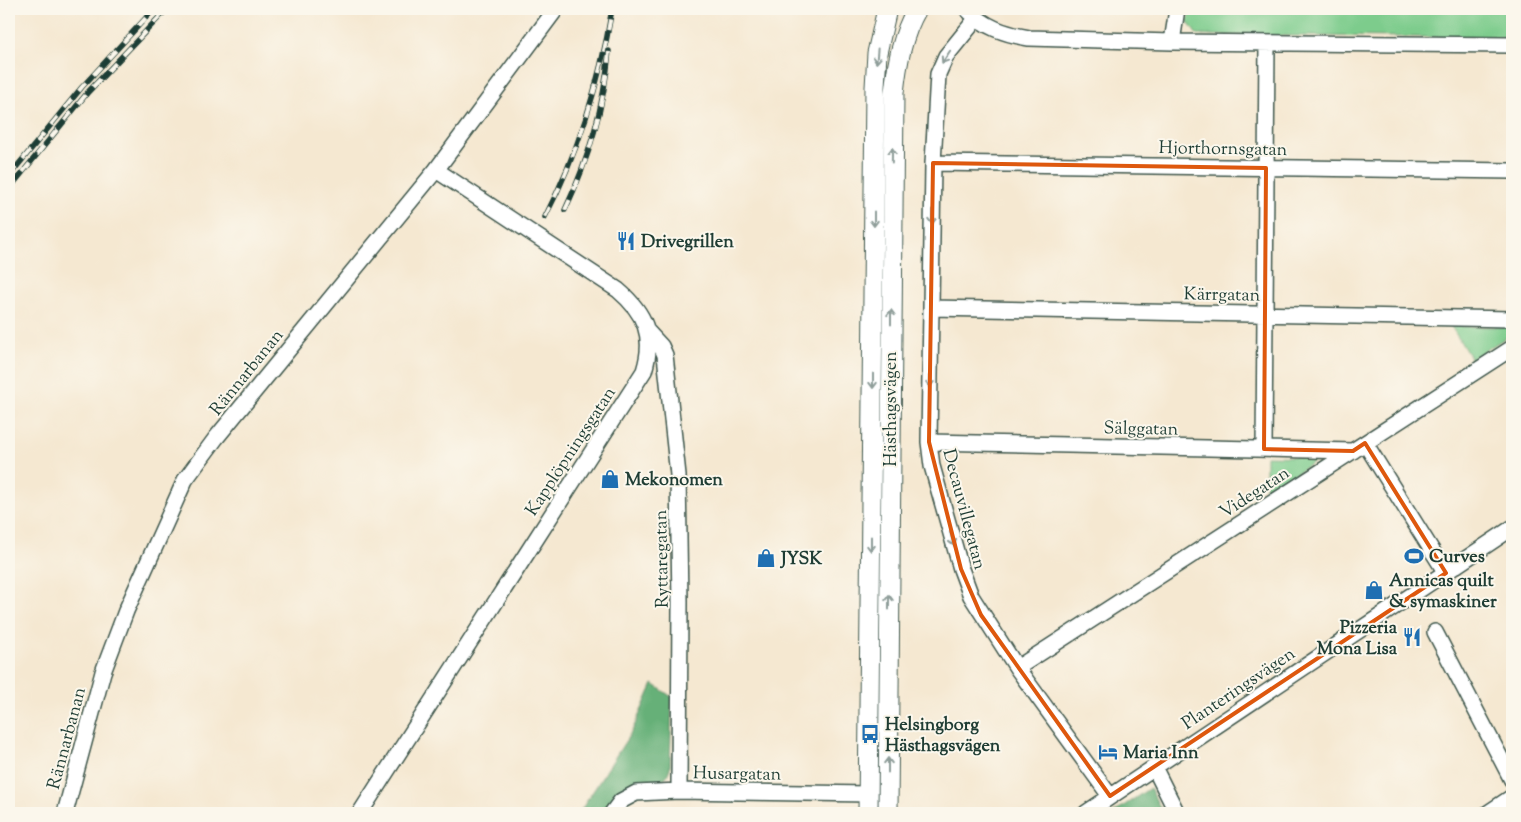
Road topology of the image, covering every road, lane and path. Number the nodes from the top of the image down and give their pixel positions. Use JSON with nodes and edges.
{"nodes":[{"id":1,"x":556,"y":9,"type":"edge"},
{"id":2,"x":887,"y":9,"type":"edge"},
{"id":3,"x":908,"y":9,"type":"edge"},
{"id":4,"x":917,"y":9,"type":"edge"},
{"id":5,"x":1177,"y":9,"type":"edge"},
{"id":6,"x":972,"y":14,"type":"edge"},
{"id":7,"x":1172,"y":42,"type":"junction"},
{"id":8,"x":1267,"y":43,"type":"junction"},
{"id":9,"x":1512,"y":45,"type":"edge"},
{"id":10,"x":899,"y":57,"type":"junction"},
{"id":11,"x":933,"y":163,"type":"junction"},
{"id":12,"x":1266,"y":168,"type":"junction"},
{"id":13,"x":436,"y":170,"type":"junction"},
{"id":14,"x":1512,"y":171,"type":"edge"},
{"id":15,"x":931,"y":308,"type":"junction"},
{"id":16,"x":1265,"y":314,"type":"junction"},
{"id":17,"x":1512,"y":319,"type":"edge"},
{"id":18,"x":648,"y":332,"type":"junction"},
{"id":19,"x":1512,"y":348,"type":"edge"},
{"id":20,"x":929,"y":442,"type":"junction"},
{"id":21,"x":1359,"y":447,"type":"junction"},
{"id":22,"x":1264,"y":449,"type":"junction"},
{"id":23,"x":1512,"y":529,"type":"edge"},
{"id":24,"x":1446,"y":573,"type":"junction"},
{"id":25,"x":1435,"y":632,"type":"dead end"},
{"id":26,"x":1017,"y":668,"type":"junction"},
{"id":27,"x":1154,"y":767,"type":"junction"},
{"id":28,"x":1512,"y":780,"type":"edge"},
{"id":29,"x":679,"y":791,"type":"junction"},
{"id":30,"x":869,"y":794,"type":"junction"},
{"id":31,"x":1110,"y":796,"type":"junction"},
{"id":32,"x":1512,"y":797,"type":"edge"},
{"id":33,"x":65,"y":813,"type":"edge"},
{"id":34,"x":360,"y":813,"type":"edge"},
{"id":35,"x":612,"y":813,"type":"edge"},
{"id":36,"x":868,"y":813,"type":"edge"},
{"id":37,"x":888,"y":813,"type":"edge"},
{"id":38,"x":1086,"y":813,"type":"edge"},
{"id":39,"x":1177,"y":813,"type":"edge"},
{"id":40,"x":1488,"y":813,"type":"edge"}],
"edges":[{"from":1,"to":13,"type":"street","name":"Rännarbanan"},
{"from":2,"to":30,"type":"main road","name":"Hästhagsvägen","one_way":true},
{"from":3,"to":10,"type":"main road"},
{"from":4,"to":10,"type":"main road","name":"Hästhagsvägen"},
{"from":5,"to":7,"type":"street"},
{"from":6,"to":7,"type":"street"},
{"from":6,"to":11,"type":"street","name":"Decauvillegatan","one_way":true},
{"from":7,"to":8,"type":"street"},
{"from":8,"to":9,"type":"street"},
{"from":8,"to":12,"type":"street"},
{"from":37,"to":10,"type":"main road","name":"Hästhagsvägen","one_way":true},
{"from":11,"to":12,"type":"street","name":"Hjorthornsgatan"},
{"from":11,"to":15,"type":"street","name":"Decauvillegatan","one_way":true},
{"from":12,"to":14,"type":"street","name":"Hjorthornsgatan"},
{"from":12,"to":16,"type":"street"},
{"from":13,"to":18,"type":"street","name":"Kapplöpningsgatan"},
{"from":13,"to":33,"type":"street","name":"Rännarbanan"},
{"from":15,"to":16,"type":"street","name":"Kärrgatan"},
{"from":15,"to":20,"type":"street","name":"Decauvillegatan","one_way":true},
{"from":16,"to":17,"type":"street","name":"Kärrgatan"},
{"from":16,"to":22,"type":"street"},
{"from":18,"to":29,"type":"street","name":"Ryttaregatan"},
{"from":18,"to":34,"type":"street","name":"Kapplöpningsgatan"},
{"from":19,"to":21,"type":"street","name":"Videgatan"},
{"from":20,"to":22,"type":"street","name":"Sälggatan"},
{"from":20,"to":26,"type":"street","name":"Decauvillegatan","one_way":true},
{"from":21,"to":22,"type":"street","name":"Sälggatan"},
{"from":21,"to":24,"type":"street"},
{"from":21,"to":26,"type":"street","name":"Videgatan"},
{"from":23,"to":24,"type":"street","name":"Planteringsvägen"},
{"from":24,"to":27,"type":"street","name":"Planteringsvägen"},
{"from":25,"to":28,"type":"street"},
{"from":26,"to":31,"type":"street","name":"Decauvillegatan"},
{"from":27,"to":31,"type":"street","name":"Planteringsvägen"},
{"from":27,"to":39,"type":"street"},
{"from":29,"to":30,"type":"street","name":"Husargatan"},
{"from":29,"to":35,"type":"street","name":"Husargatan"},
{"from":30,"to":36,"type":"main road","name":"Hästhagsvägen"},
{"from":31,"to":38,"type":"street","name":"Planteringsvägen"},
{"from":32,"to":40,"type":"street"}]}
